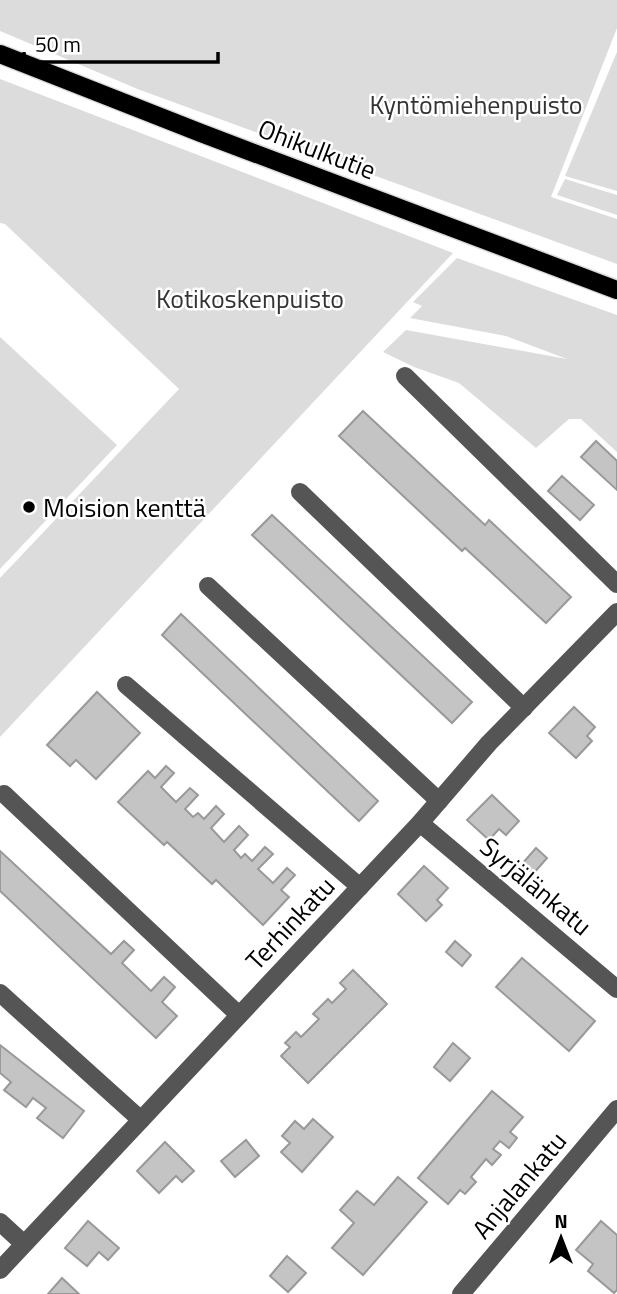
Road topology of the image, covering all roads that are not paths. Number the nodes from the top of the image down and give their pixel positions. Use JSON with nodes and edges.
{"nodes":[{"id":1,"x":0,"y":54,"type":"edge"},
{"id":2,"x":617,"y":290,"type":"edge"},
{"id":3,"x":405,"y":376,"type":"dead end"},
{"id":4,"x":300,"y":492,"type":"dead end"},
{"id":5,"x":617,"y":584,"type":"edge"},
{"id":6,"x":208,"y":586,"type":"dead end"},
{"id":7,"x":617,"y":612,"type":"edge"},
{"id":8,"x":125,"y":684,"type":"dead end"},
{"id":9,"x":524,"y":708,"type":"junction"},
{"id":10,"x":4,"y":794,"type":"dead end"},
{"id":11,"x":439,"y":801,"type":"junction"},
{"id":12,"x":420,"y":823,"type":"junction"},
{"id":13,"x":360,"y":887,"type":"junction"},
{"id":14,"x":617,"y":989,"type":"edge"},
{"id":15,"x":0,"y":993,"type":"edge"},
{"id":16,"x":239,"y":1015,"type":"junction"},
{"id":17,"x":617,"y":1109,"type":"edge"},
{"id":18,"x":141,"y":1120,"type":"junction"},
{"id":19,"x":0,"y":1222,"type":"edge"},
{"id":20,"x":24,"y":1244,"type":"junction"},
{"id":21,"x":0,"y":1270,"type":"edge"},
{"id":22,"x":461,"y":1294,"type":"edge"}],
"edges":[{"from":1,"to":2,"type":"main road","name":"Ohikulkutie"},
{"from":3,"to":5,"type":"street"},
{"from":4,"to":9,"type":"street"},
{"from":6,"to":11,"type":"street"},
{"from":7,"to":9,"type":"street","name":"Terhinkatu"},
{"from":8,"to":13,"type":"street"},
{"from":9,"to":11,"type":"street","name":"Terhinkatu"},
{"from":10,"to":16,"type":"street"},
{"from":11,"to":12,"type":"street","name":"Terhinkatu"},
{"from":12,"to":13,"type":"street","name":"Terhinkatu"},
{"from":12,"to":14,"type":"street","name":"Syrjälänkatu"},
{"from":13,"to":16,"type":"street","name":"Terhinkatu"},
{"from":15,"to":18,"type":"street"},
{"from":16,"to":18,"type":"street","name":"Terhinkatu"},
{"from":17,"to":22,"type":"street","name":"Anjalankatu"},
{"from":18,"to":20,"type":"street","name":"Terhinkatu"},
{"from":19,"to":20,"type":"street"},
{"from":20,"to":21,"type":"street","name":"Terhinkatu"}]}
